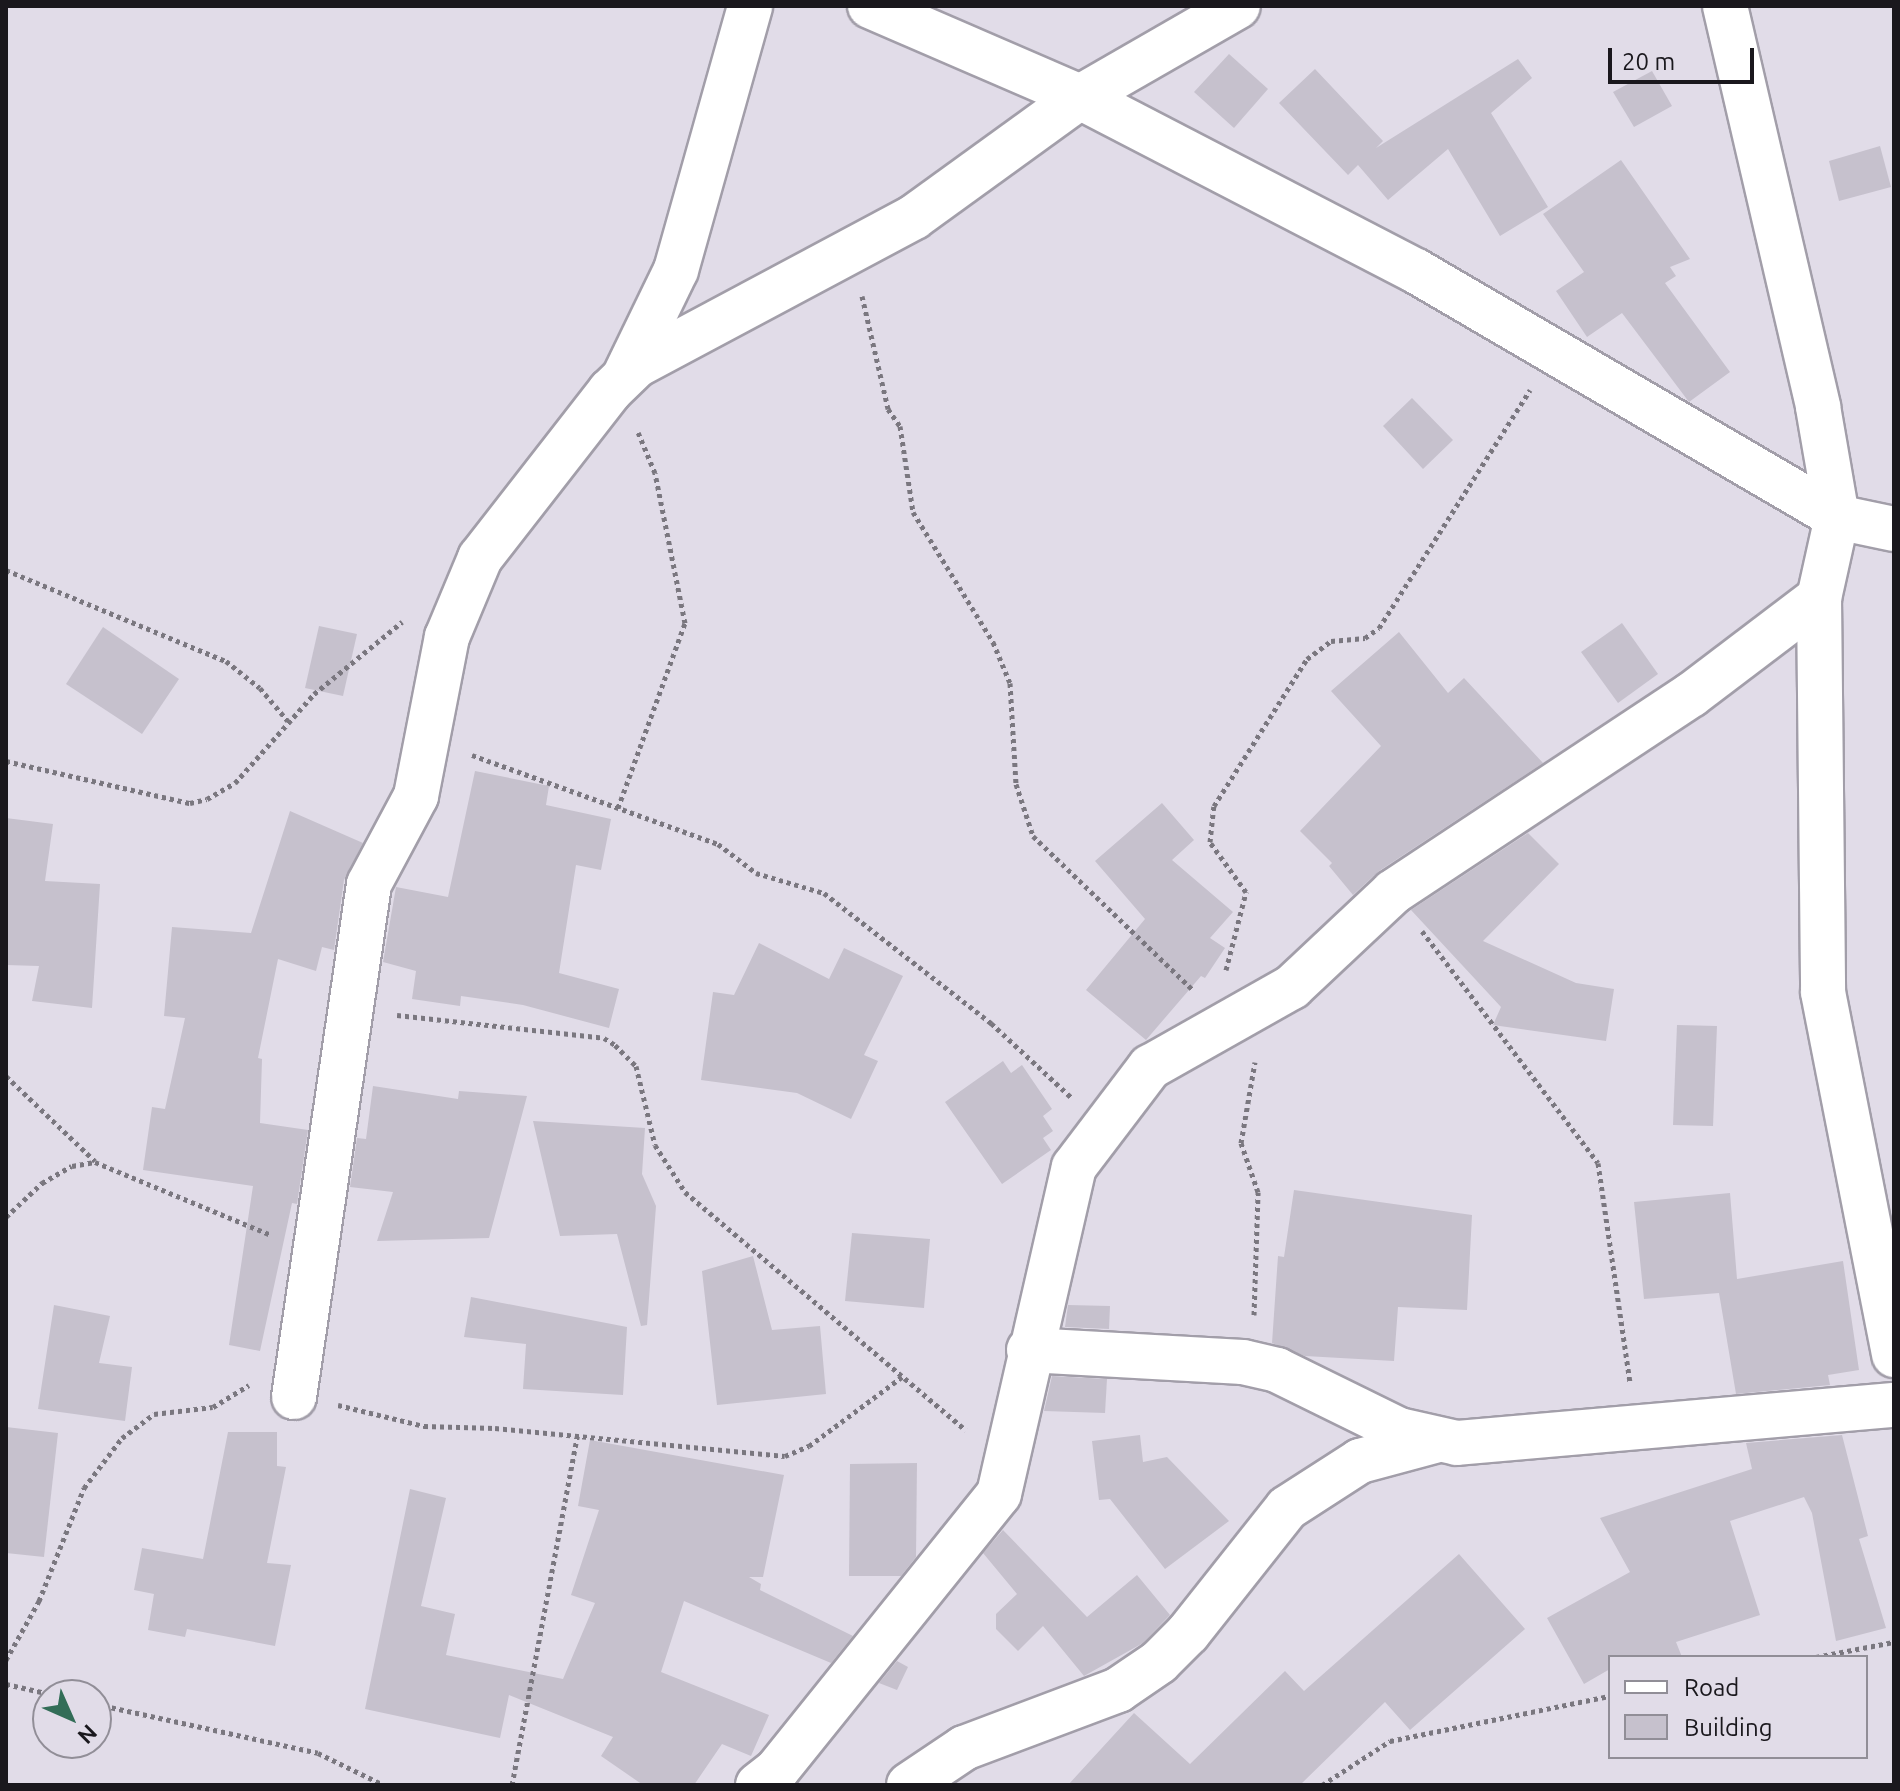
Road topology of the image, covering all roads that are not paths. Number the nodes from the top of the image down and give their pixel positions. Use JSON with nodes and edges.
{"nodes":[{"id":1,"x":750,"y":6,"type":"edge"},
{"id":2,"x":870,"y":6,"type":"edge"},
{"id":3,"x":1238,"y":6,"type":"edge"},
{"id":4,"x":1725,"y":6,"type":"edge"},
{"id":5,"x":1080,"y":97,"type":"junction"},
{"id":6,"x":618,"y":383,"type":"junction"},
{"id":7,"x":1837,"y":517,"type":"junction"},
{"id":8,"x":1894,"y":529,"type":"edge"},
{"id":9,"x":1819,"y":598,"type":"junction"},
{"id":10,"x":1029,"y":1350,"type":"junction"},
{"id":11,"x":1894,"y":1355,"type":"edge"},
{"id":12,"x":294,"y":1397,"type":"road end"},
{"id":13,"x":1894,"y":1405,"type":"edge"},
{"id":14,"x":1436,"y":1440,"type":"junction"},
{"id":15,"x":771,"y":1780,"type":"edge"},
{"id":16,"x":909,"y":1785,"type":"edge"}],
"edges":[{"from":1,"to":6,"type":"street"},
{"from":2,"to":5,"type":"street"},
{"from":3,"to":5,"type":"street"},
{"from":4,"to":7,"type":"street"},
{"from":5,"to":6,"type":"street"},
{"from":5,"to":7,"type":"street"},
{"from":6,"to":12,"type":"street"},
{"from":7,"to":8,"type":"street"},
{"from":7,"to":9,"type":"street"},
{"from":9,"to":10,"type":"street"},
{"from":9,"to":11,"type":"street"},
{"from":10,"to":14,"type":"street"},
{"from":10,"to":15,"type":"street"},
{"from":13,"to":14,"type":"street"},
{"from":14,"to":16,"type":"street"}]}
